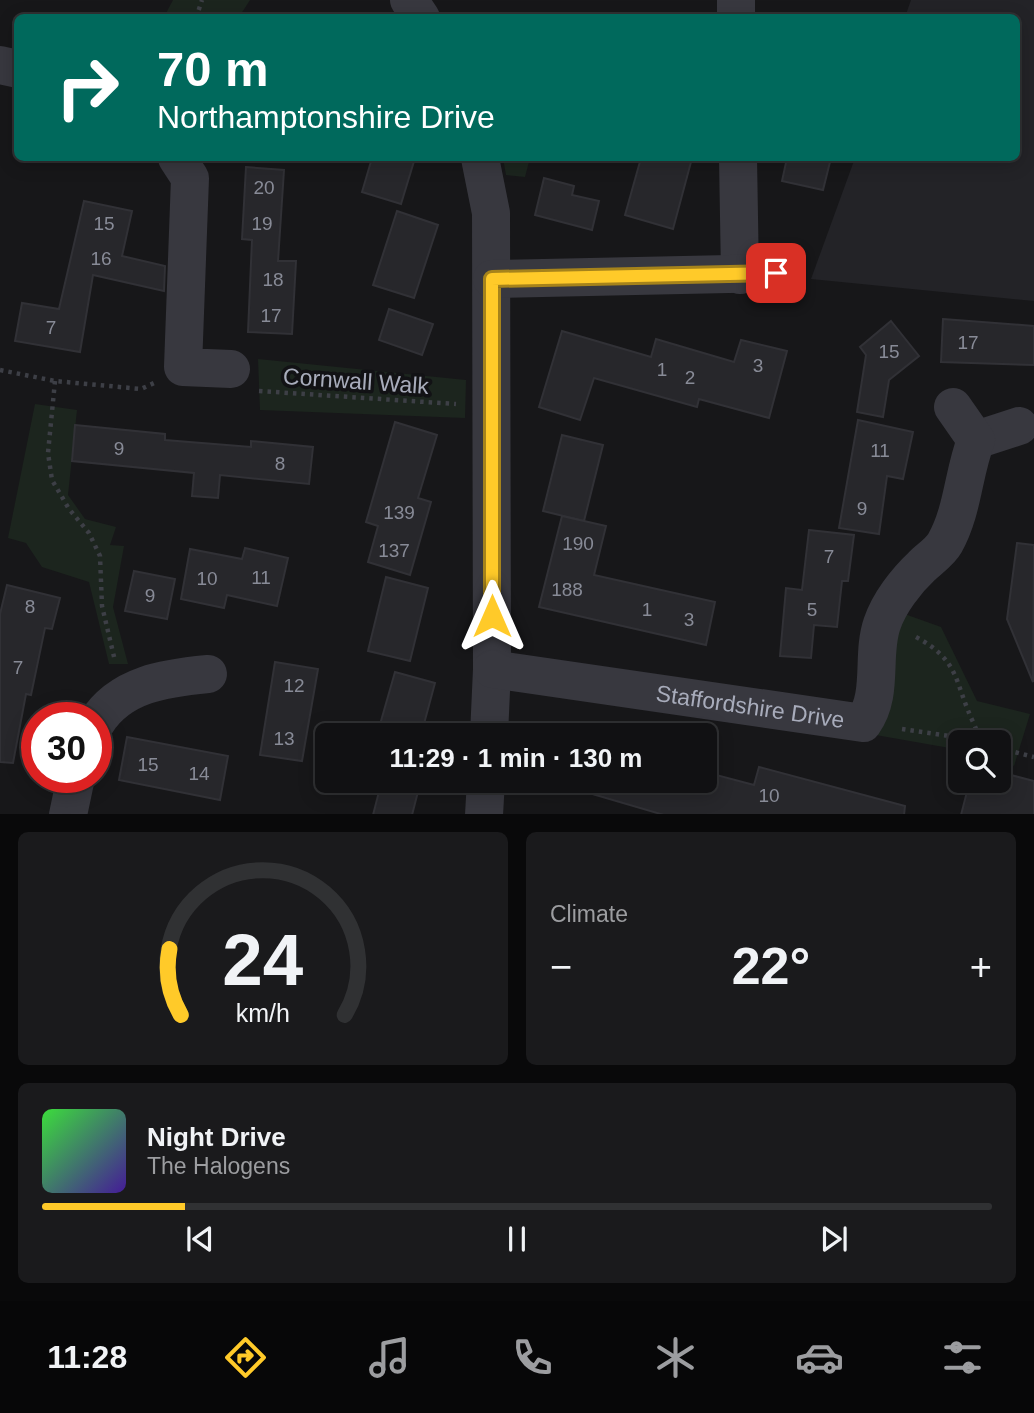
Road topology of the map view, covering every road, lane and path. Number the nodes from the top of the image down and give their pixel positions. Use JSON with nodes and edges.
{"nodes":[{"id":1,"x":179,"y":161,"type":"edge"},
{"id":2,"x":481,"y":161,"type":"edge"},
{"id":3,"x":739,"y":161,"type":"edge"},
{"id":4,"x":492,"y":279,"type":"junction"},
{"id":5,"x":183,"y":367,"type":"junction"},
{"id":6,"x":231,"y":369,"type":"joint"},
{"id":7,"x":0,"y":370,"type":"edge"},
{"id":8,"x":55,"y":381,"type":"junction"},
{"id":9,"x":490,"y":404,"type":"junction"},
{"id":10,"x":953,"y":407,"type":"dead end"},
{"id":11,"x":1019,"y":426,"type":"dead end"},
{"id":12,"x":975,"y":440,"type":"junction"},
{"id":13,"x":882,"y":624,"type":"junction"},
{"id":14,"x":492,"y":669,"type":"junction"},
{"id":15,"x":209,"y":675,"type":"dead end"},
{"id":16,"x":125,"y":693,"type":"junction"},
{"id":17,"x":112,"y":704,"type":"edge"},
{"id":18,"x":490,"y":723,"type":"edge"},
{"id":19,"x":863,"y":723,"type":"junction"},
{"id":20,"x":977,"y":730,"type":"edge"},
{"id":21,"x":948,"y":736,"type":"edge"},
{"id":22,"x":1011,"y":751,"type":"edge"},
{"id":23,"x":1034,"y":757,"type":"edge"},
{"id":24,"x":73,"y":793,"type":"edge"},
{"id":25,"x":485,"y":793,"type":"edge"},
{"id":26,"x":68,"y":814,"type":"edge"},
{"id":27,"x":484,"y":814,"type":"edge"}],
"edges":[{"from":1,"to":5,"type":"street"},
{"from":2,"to":4,"type":"street"},
{"from":3,"to":4,"type":"street"},
{"from":4,"to":9,"type":"street"},
{"from":5,"to":6,"type":"street"},
{"from":5,"to":8,"type":"path"},
{"from":6,"to":9,"type":"path","name":"Cornwall Walk"},
{"from":7,"to":8,"type":"path"},
{"from":8,"to":16,"type":"path"},
{"from":9,"to":14,"type":"street"},
{"from":10,"to":12,"type":"street"},
{"from":11,"to":12,"type":"street"},
{"from":12,"to":13,"type":"street","name":"Staffordshire Drive"},
{"from":13,"to":19,"type":"street","name":"Staffordshire Drive"},
{"from":13,"to":20,"type":"path"},
{"from":14,"to":18,"type":"street"},
{"from":14,"to":19,"type":"street","name":"Staffordshire Drive"},
{"from":15,"to":16,"type":"street"},
{"from":16,"to":17,"type":"street"},
{"from":19,"to":21,"type":"path"},
{"from":22,"to":23,"type":"path"},
{"from":24,"to":26,"type":"street"},
{"from":25,"to":27,"type":"street"}]}
